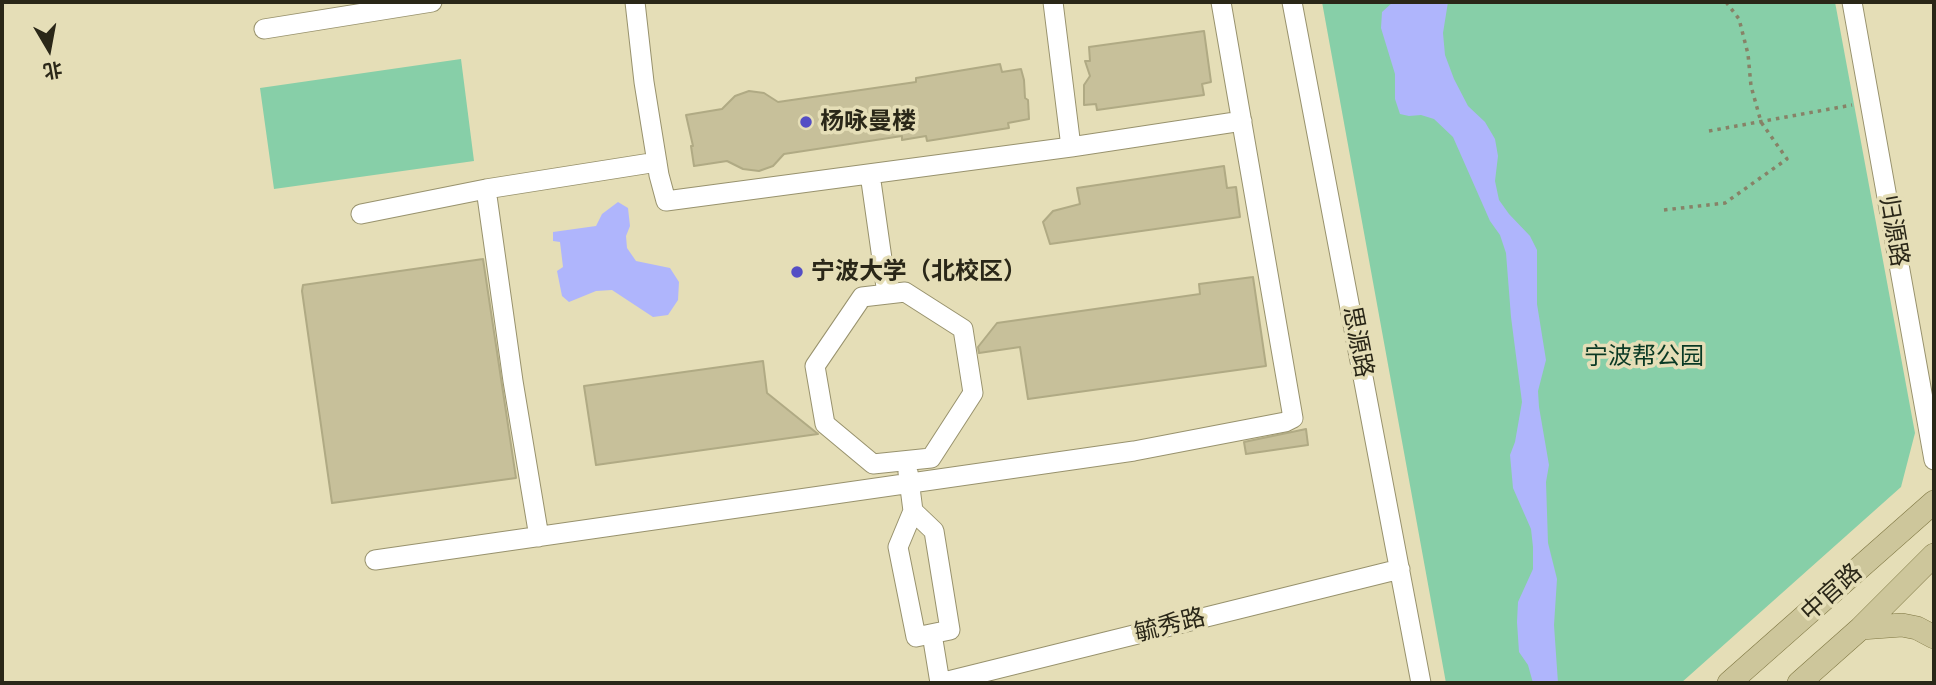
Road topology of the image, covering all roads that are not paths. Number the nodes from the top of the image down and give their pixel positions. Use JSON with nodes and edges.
{"nodes":[{"id":1,"x":432,"y":2,"type":"edge"},
{"id":2,"x":635,"y":2,"type":"edge"},
{"id":3,"x":1053,"y":2,"type":"edge"},
{"id":4,"x":1221,"y":2,"type":"edge"},
{"id":5,"x":1292,"y":2,"type":"edge"},
{"id":6,"x":1852,"y":2,"type":"edge"},
{"id":7,"x":264,"y":29,"type":"dead end"},
{"id":8,"x":1242,"y":121,"type":"junction"},
{"id":9,"x":1071,"y":147,"type":"junction"},
{"id":10,"x":657,"y":162,"type":"junction"},
{"id":11,"x":870,"y":174,"type":"junction"},
{"id":12,"x":486,"y":189,"type":"junction"},
{"id":13,"x":361,"y":214,"type":"dead end"},
{"id":14,"x":887,"y":294,"type":"junction"},
{"id":15,"x":907,"y":460,"type":"junction"},
{"id":16,"x":1934,"y":460,"type":"edge"},
{"id":17,"x":909,"y":482,"type":"junction"},
{"id":18,"x":1934,"y":502,"type":"edge"},
{"id":19,"x":913,"y":511,"type":"junction"},
{"id":20,"x":539,"y":537,"type":"junction"},
{"id":21,"x":1934,"y":555,"type":"edge"},
{"id":22,"x":375,"y":560,"type":"dead end"},
{"id":23,"x":1400,"y":569,"type":"junction"},
{"id":24,"x":1861,"y":628,"type":"junction"},
{"id":25,"x":932,"y":634,"type":"junction"},
{"id":26,"x":1934,"y":637,"type":"edge"},
{"id":27,"x":940,"y":683,"type":"edge"},
{"id":28,"x":1421,"y":683,"type":"edge"},
{"id":29,"x":1729,"y":683,"type":"edge"},
{"id":30,"x":1799,"y":683,"type":"edge"}],
"edges":[{"from":1,"to":7,"type":"street"},
{"from":2,"to":10,"type":"street"},
{"from":3,"to":9,"type":"street"},
{"from":4,"to":8,"type":"street"},
{"from":5,"to":23,"type":"street","name":"思源路"},
{"from":6,"to":16,"type":"street","name":"归源路"},
{"from":8,"to":9,"type":"street"},
{"from":8,"to":17,"type":"street"},
{"from":9,"to":11,"type":"street"},
{"from":10,"to":11,"type":"street"},
{"from":10,"to":12,"type":"street"},
{"from":11,"to":14,"type":"street"},
{"from":12,"to":13,"type":"street"},
{"from":12,"to":20,"type":"street"},
{"from":14,"to":15,"type":"street"},
{"from":14,"to":15,"type":"street"},
{"from":15,"to":17,"type":"street"},
{"from":17,"to":19,"type":"street"},
{"from":17,"to":20,"type":"street"},
{"from":18,"to":29,"type":"main road","name":"中官路"},
{"from":19,"to":25,"type":"street"},
{"from":19,"to":25,"type":"street"},
{"from":20,"to":22,"type":"street"},
{"from":21,"to":24,"type":"main road","name":"中官路"},
{"from":23,"to":27,"type":"street","name":"毓秀路"},
{"from":23,"to":28,"type":"street","name":"思源路"},
{"from":24,"to":26,"type":"main road"},
{"from":24,"to":30,"type":"main road","name":"中官路"},
{"from":25,"to":27,"type":"street"}]}
